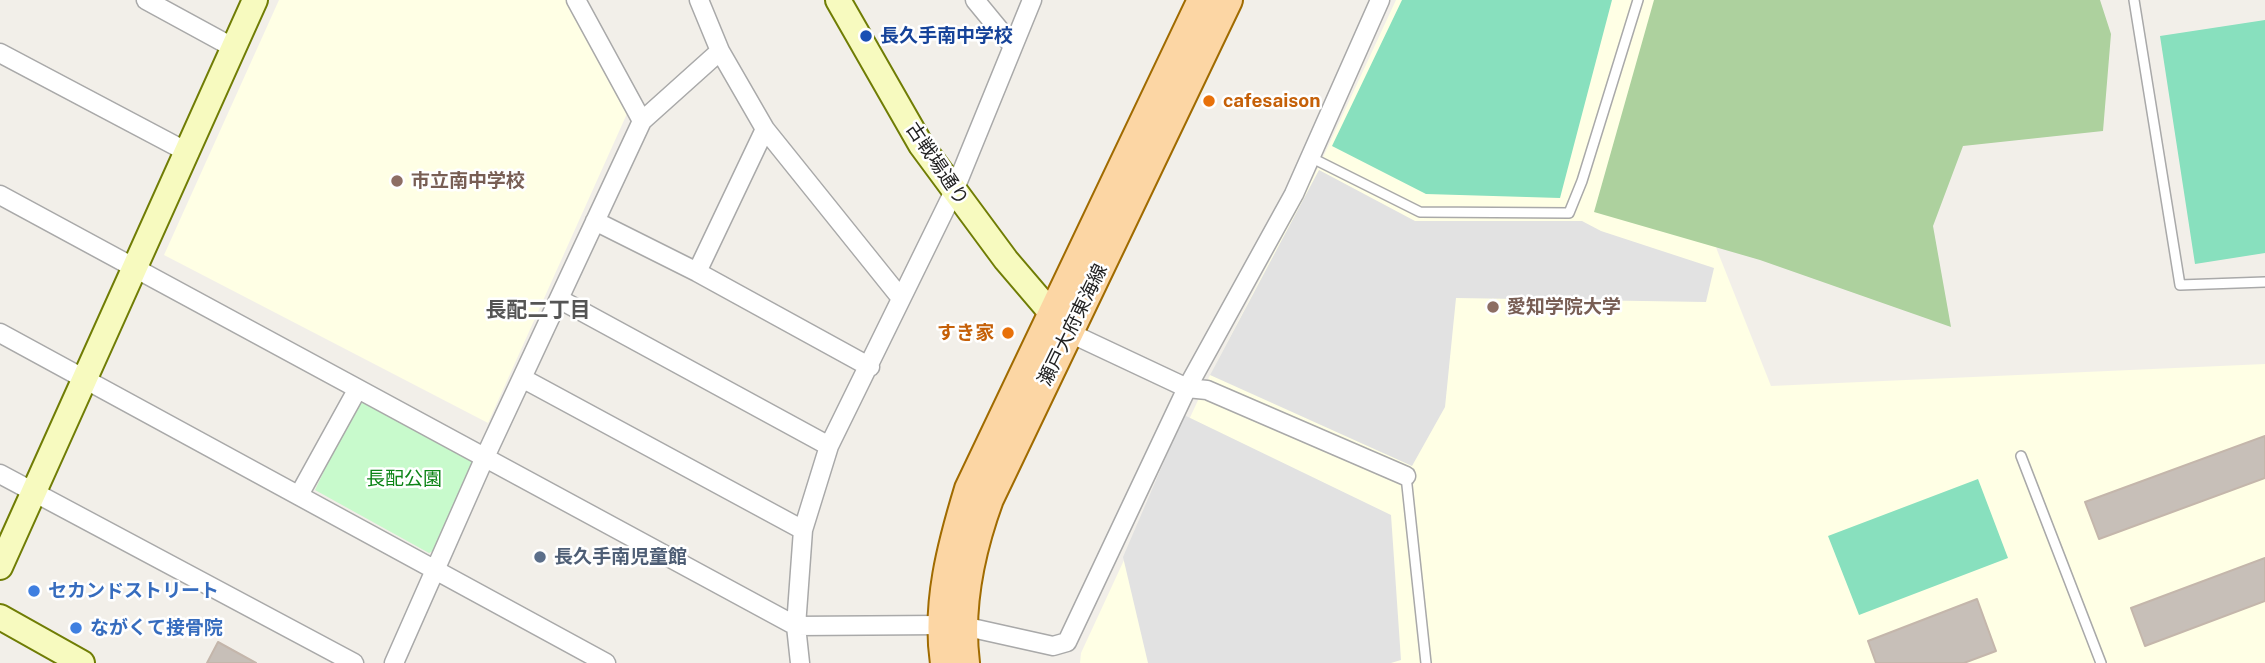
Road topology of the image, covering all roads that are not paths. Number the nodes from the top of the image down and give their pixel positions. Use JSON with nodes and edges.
{"nodes":[{"id":1,"x":146,"y":0,"type":"edge"},
{"id":2,"x":255,"y":0,"type":"edge"},
{"id":3,"x":576,"y":0,"type":"edge"},
{"id":4,"x":699,"y":0,"type":"edge"},
{"id":5,"x":838,"y":0,"type":"edge"},
{"id":6,"x":975,"y":0,"type":"edge"},
{"id":7,"x":1032,"y":0,"type":"edge"},
{"id":8,"x":1202,"y":0,"type":"edge"},
{"id":9,"x":1228,"y":0,"type":"edge"},
{"id":10,"x":1380,"y":0,"type":"edge"},
{"id":11,"x":1638,"y":0,"type":"edge"},
{"id":12,"x":2134,"y":0,"type":"edge"},
{"id":13,"x":1012,"y":45,"type":"junction"},
{"id":14,"x":234,"y":48,"type":"junction"},
{"id":15,"x":720,"y":51,"type":"junction"},
{"id":16,"x":0,"y":53,"type":"edge"},
{"id":17,"x":642,"y":121,"type":"junction"},
{"id":18,"x":765,"y":130,"type":"junction"},
{"id":19,"x":189,"y":153,"type":"junction"},
{"id":20,"x":1309,"y":156,"type":"junction"},
{"id":21,"x":954,"y":191,"type":"junction"},
{"id":22,"x":0,"y":195,"type":"edge"},
{"id":23,"x":595,"y":221,"type":"junction"},
{"id":24,"x":133,"y":266,"type":"junction"},
{"id":25,"x":697,"y":272,"type":"junction"},
{"id":26,"x":2265,"y":282,"type":"edge"},
{"id":27,"x":900,"y":297,"type":"junction"},
{"id":28,"x":559,"y":299,"type":"junction"},
{"id":29,"x":1061,"y":324,"type":"junction"},
{"id":30,"x":0,"y":333,"type":"edge"},
{"id":31,"x":870,"y":368,"type":"junction"},
{"id":32,"x":83,"y":378,"type":"junction"},
{"id":33,"x":522,"y":378,"type":"junction"},
{"id":34,"x":1187,"y":388,"type":"junction"},
{"id":35,"x":357,"y":390,"type":"junction"},
{"id":36,"x":829,"y":446,"type":"junction"},
{"id":37,"x":2021,"y":456,"type":"dead end"},
{"id":38,"x":485,"y":457,"type":"junction"},
{"id":39,"x":0,"y":474,"type":"edge"},
{"id":40,"x":1406,"y":476,"type":"joint"},
{"id":41,"x":33,"y":492,"type":"junction"},
{"id":42,"x":299,"y":495,"type":"junction"},
{"id":43,"x":803,"y":530,"type":"junction"},
{"id":44,"x":0,"y":567,"type":"edge"},
{"id":45,"x":435,"y":571,"type":"junction"},
{"id":46,"x":0,"y":617,"type":"edge"},
{"id":47,"x":953,"y":625,"type":"junction"},
{"id":48,"x":796,"y":626,"type":"junction"},
{"id":49,"x":82,"y":663,"type":"edge"},
{"id":50,"x":354,"y":663,"type":"edge"},
{"id":51,"x":394,"y":663,"type":"edge"},
{"id":52,"x":607,"y":663,"type":"edge"},
{"id":53,"x":800,"y":663,"type":"edge"},
{"id":54,"x":945,"y":663,"type":"edge"},
{"id":55,"x":965,"y":663,"type":"edge"},
{"id":56,"x":1426,"y":663,"type":"edge"},
{"id":57,"x":2101,"y":663,"type":"edge"}],
"edges":[{"from":1,"to":14,"type":"street"},
{"from":2,"to":14,"type":"street"},
{"from":3,"to":17,"type":"street"},
{"from":4,"to":15,"type":"street"},
{"from":5,"to":21,"type":"street","name":"古戦場通り"},
{"from":6,"to":13,"type":"street"},
{"from":7,"to":13,"type":"street"},
{"from":8,"to":29,"type":"main road","name":"瀬戸大府東海線"},
{"from":9,"to":29,"type":"main road","name":"瀬戸大府東海線"},
{"from":10,"to":20,"type":"street"},
{"from":11,"to":20,"type":"lane"},
{"from":12,"to":26,"type":"lane"},
{"from":13,"to":21,"type":"street"},
{"from":14,"to":19,"type":"street"},
{"from":15,"to":17,"type":"street"},
{"from":15,"to":18,"type":"street"},
{"from":16,"to":19,"type":"street"},
{"from":17,"to":23,"type":"street"},
{"from":18,"to":25,"type":"street"},
{"from":18,"to":27,"type":"street"},
{"from":19,"to":24,"type":"street"},
{"from":20,"to":34,"type":"street"},
{"from":21,"to":27,"type":"street"},
{"from":21,"to":29,"type":"street","name":"古戦場通り"},
{"from":22,"to":24,"type":"street"},
{"from":23,"to":25,"type":"street"},
{"from":23,"to":28,"type":"street"},
{"from":24,"to":32,"type":"street"},
{"from":24,"to":35,"type":"street"},
{"from":25,"to":31,"type":"street"},
{"from":27,"to":31,"type":"street"},
{"from":28,"to":33,"type":"street"},
{"from":28,"to":36,"type":"street"},
{"from":29,"to":34,"type":"street"},
{"from":29,"to":47,"type":"main road","name":"瀬戸大府東海線"},
{"from":30,"to":32,"type":"street"},
{"from":31,"to":36,"type":"street"},
{"from":32,"to":41,"type":"street"},
{"from":32,"to":42,"type":"street"},
{"from":33,"to":38,"type":"street"},
{"from":33,"to":43,"type":"street"},
{"from":34,"to":40,"type":"street"},
{"from":34,"to":47,"type":"street"},
{"from":35,"to":38,"type":"street"},
{"from":35,"to":42,"type":"street"},
{"from":36,"to":43,"type":"street"},
{"from":37,"to":57,"type":"lane"},
{"from":38,"to":45,"type":"street"},
{"from":38,"to":48,"type":"street"},
{"from":39,"to":41,"type":"street"},
{"from":40,"to":56,"type":"lane"},
{"from":41,"to":44,"type":"street"},
{"from":41,"to":50,"type":"street"},
{"from":42,"to":45,"type":"street"},
{"from":43,"to":48,"type":"street"},
{"from":45,"to":51,"type":"street"},
{"from":45,"to":52,"type":"street"},
{"from":46,"to":49,"type":"street"},
{"from":47,"to":48,"type":"street"},
{"from":47,"to":54,"type":"main road","name":"瀬戸大府東海線"},
{"from":47,"to":55,"type":"main road","name":"瀬戸大府東海線"},
{"from":48,"to":53,"type":"street"}]}
